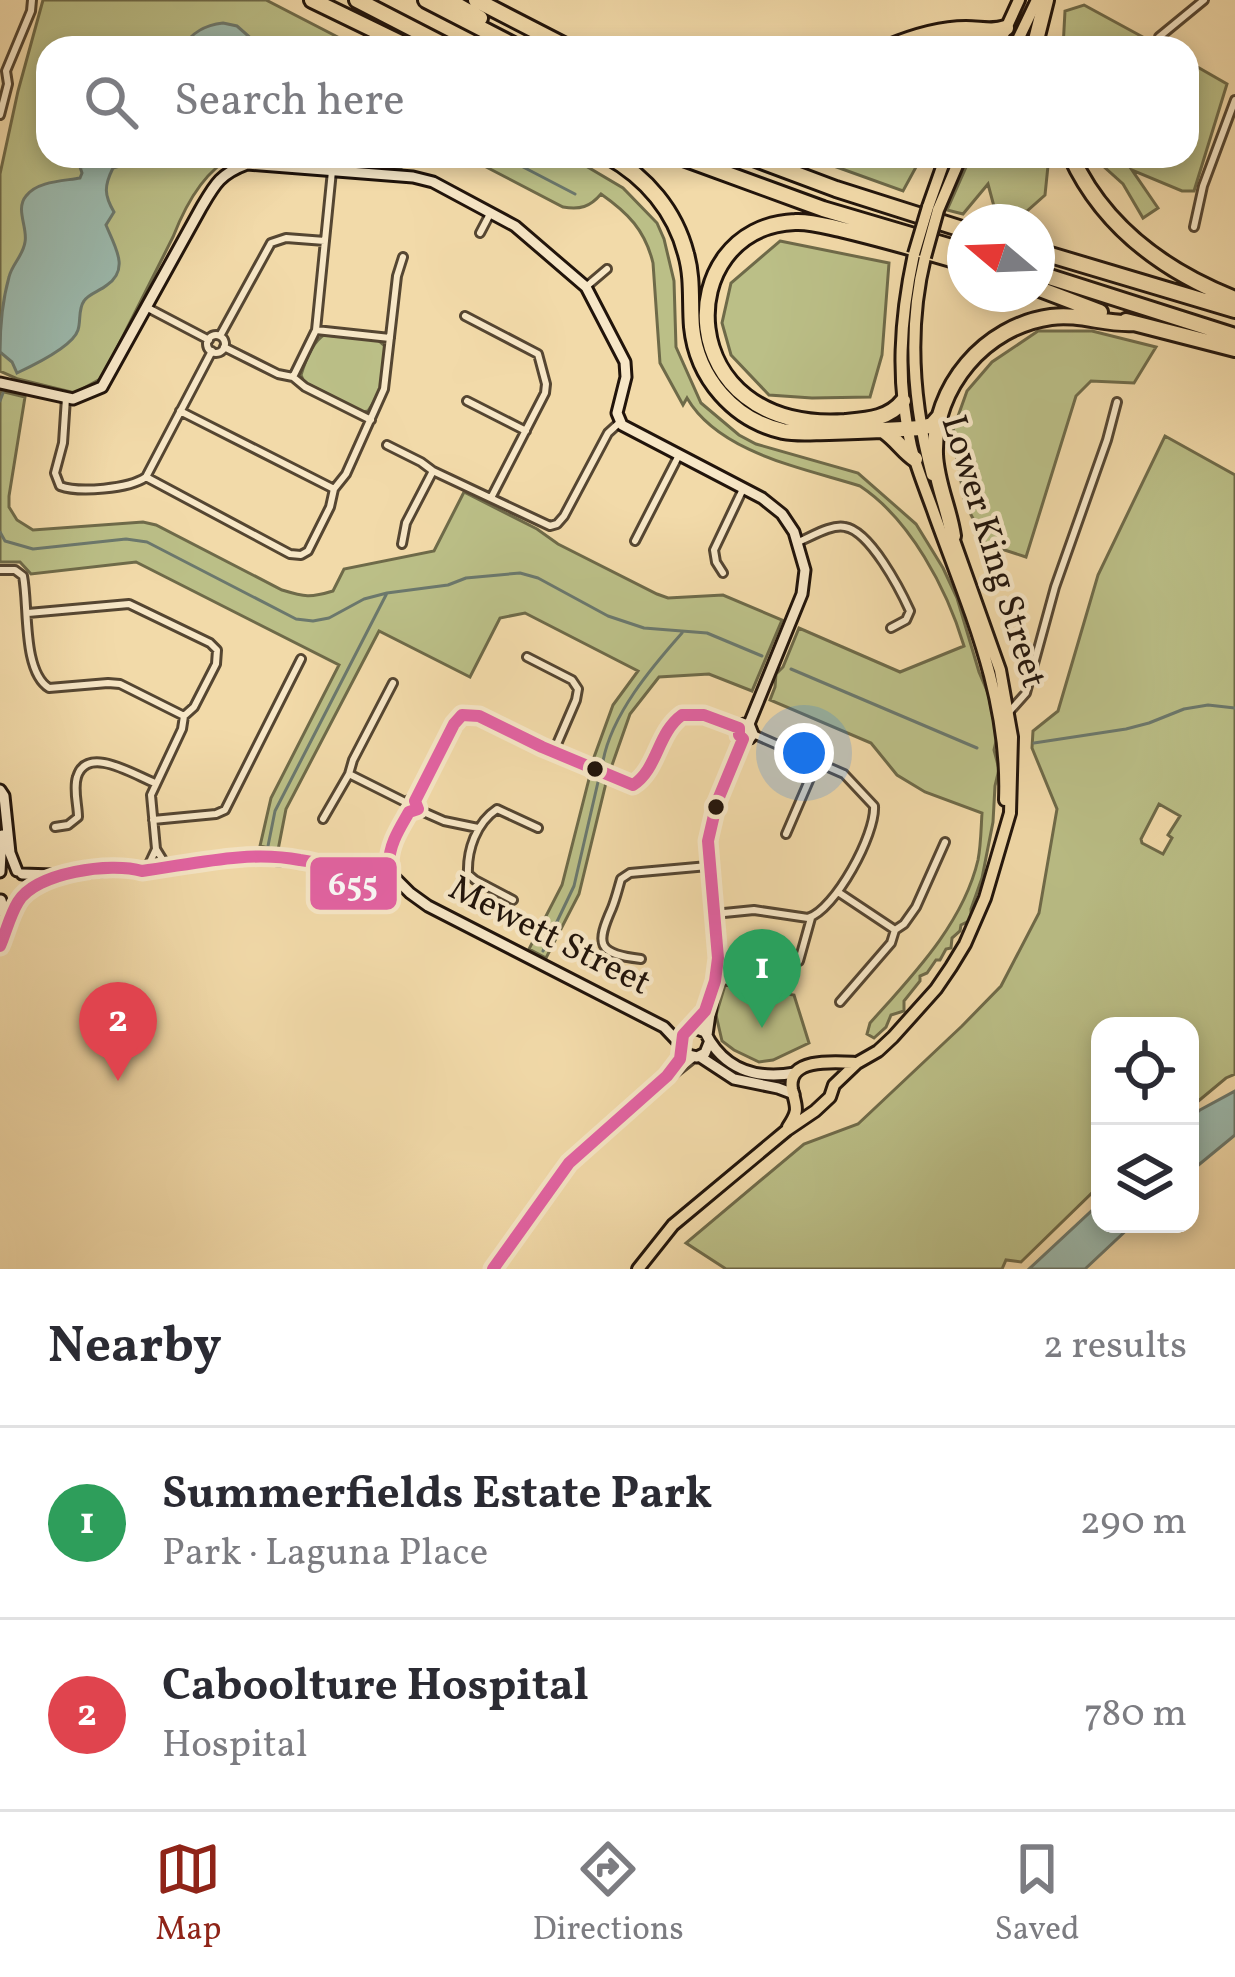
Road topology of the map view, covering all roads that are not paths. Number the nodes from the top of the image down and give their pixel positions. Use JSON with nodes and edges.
{"nodes":[{"id":1,"x":32,"y":0,"type":"edge"},
{"id":2,"x":312,"y":0,"type":"edge"},
{"id":3,"x":357,"y":0,"type":"edge"},
{"id":4,"x":426,"y":0,"type":"edge"},
{"id":5,"x":448,"y":0,"type":"edge"},
{"id":6,"x":476,"y":0,"type":"edge"},
{"id":7,"x":1019,"y":0,"type":"edge"},
{"id":8,"x":1042,"y":0,"type":"edge"},
{"id":9,"x":1204,"y":0,"type":"edge"},
{"id":10,"x":1006,"y":28,"type":"junction"},
{"id":11,"x":953,"y":31,"type":"junction"},
{"id":12,"x":373,"y":32,"type":"junction"},
{"id":13,"x":380,"y":36,"type":"edge"},
{"id":14,"x":382,"y":36,"type":"edge"},
{"id":15,"x":427,"y":36,"type":"edge"},
{"id":16,"x":496,"y":36,"type":"edge"},
{"id":17,"x":514,"y":36,"type":"edge"},
{"id":18,"x":546,"y":36,"type":"edge"},
{"id":19,"x":921,"y":36,"type":"edge"},
{"id":20,"x":963,"y":36,"type":"edge"},
{"id":21,"x":1003,"y":36,"type":"edge"},
{"id":22,"x":1021,"y":36,"type":"edge"},
{"id":23,"x":1036,"y":36,"type":"edge"},
{"id":24,"x":1161,"y":36,"type":"edge"},
{"id":25,"x":3,"y":70,"type":"edge"},
{"id":26,"x":1235,"y":100,"type":"edge"},
{"id":27,"x":0,"y":115,"type":"edge"},
{"id":28,"x":236,"y":168,"type":"edge"},
{"id":29,"x":304,"y":168,"type":"edge"},
{"id":30,"x":625,"y":168,"type":"edge"},
{"id":31,"x":711,"y":168,"type":"edge"},
{"id":32,"x":780,"y":168,"type":"edge"},
{"id":33,"x":943,"y":168,"type":"edge"},
{"id":34,"x":955,"y":168,"type":"edge"},
{"id":35,"x":1078,"y":168,"type":"edge"},
{"id":36,"x":332,"y":170,"type":"junction"},
{"id":37,"x":933,"y":208,"type":"junction"},
{"id":38,"x":491,"y":212,"type":"junction"},
{"id":39,"x":947,"y":224,"type":"edge"},
{"id":40,"x":1194,"y":226,"type":"dead end"},
{"id":41,"x":481,"y":233,"type":"dead end"},
{"id":42,"x":325,"y":241,"type":"junction"},
{"id":43,"x":947,"y":246,"type":"edge"},
{"id":44,"x":403,"y":256,"type":"dead end"},
{"id":45,"x":919,"y":256,"type":"junction"},
{"id":46,"x":1055,"y":256,"type":"edge"},
{"id":47,"x":947,"y":258,"type":"edge"},
{"id":48,"x":607,"y":269,"type":"dead end"},
{"id":49,"x":1055,"y":279,"type":"edge"},
{"id":50,"x":586,"y":286,"type":"junction"},
{"id":51,"x":1055,"y":294,"type":"edge"},
{"id":52,"x":1235,"y":299,"type":"edge"},
{"id":53,"x":146,"y":307,"type":"junction"},
{"id":54,"x":1235,"y":310,"type":"edge"},
{"id":55,"x":465,"y":316,"type":"dead end"},
{"id":56,"x":1134,"y":323,"type":"junction"},
{"id":57,"x":316,"y":329,"type":"junction"},
{"id":58,"x":220,"y":336,"type":"junction"},
{"id":59,"x":1235,"y":336,"type":"edge"},
{"id":60,"x":390,"y":338,"type":"junction"},
{"id":61,"x":208,"y":340,"type":"junction"},
{"id":62,"x":224,"y":347,"type":"junction"},
{"id":63,"x":1235,"y":349,"type":"edge"},
{"id":64,"x":212,"y":351,"type":"junction"},
{"id":65,"x":293,"y":377,"type":"junction"},
{"id":66,"x":0,"y":382,"type":"edge"},
{"id":67,"x":66,"y":398,"type":"junction"},
{"id":68,"x":466,"y":401,"type":"dead end"},
{"id":69,"x":903,"y":401,"type":"junction"},
{"id":70,"x":1117,"y":401,"type":"dead end"},
{"id":71,"x":181,"y":410,"type":"junction"},
{"id":72,"x":940,"y":416,"type":"junction"},
{"id":73,"x":371,"y":420,"type":"junction"},
{"id":74,"x":620,"y":423,"type":"junction"},
{"id":75,"x":914,"y":428,"type":"junction"},
{"id":76,"x":526,"y":431,"type":"junction"},
{"id":77,"x":884,"y":431,"type":"junction"},
{"id":78,"x":387,"y":445,"type":"dead end"},
{"id":79,"x":679,"y":455,"type":"junction"},
{"id":80,"x":915,"y":459,"type":"junction"},
{"id":81,"x":433,"y":471,"type":"junction"},
{"id":82,"x":146,"y":477,"type":"junction"},
{"id":83,"x":744,"y":488,"type":"junction"},
{"id":84,"x":334,"y":489,"type":"junction"},
{"id":85,"x":491,"y":498,"type":"junction"},
{"id":86,"x":953,"y":536,"type":"junction"},
{"id":87,"x":635,"y":541,"type":"dead end"},
{"id":88,"x":798,"y":542,"type":"junction"},
{"id":89,"x":401,"y":544,"type":"dead end"},
{"id":90,"x":0,"y":570,"type":"edge"},
{"id":91,"x":723,"y":572,"type":"dead end"},
{"id":92,"x":28,"y":613,"type":"junction"},
{"id":93,"x":891,"y":628,"type":"dead end"},
{"id":94,"x":527,"y":657,"type":"dead end"},
{"id":95,"x":301,"y":659,"type":"dead end"},
{"id":96,"x":393,"y":682,"type":"dead end"},
{"id":97,"x":1026,"y":689,"type":"junction"},
{"id":98,"x":1006,"y":696,"type":"junction"},
{"id":99,"x":1004,"y":711,"type":"junction"},
{"id":100,"x":184,"y":716,"type":"junction"},
{"id":101,"x":746,"y":731,"type":"junction"},
{"id":102,"x":553,"y":752,"type":"junction"},
{"id":103,"x":817,"y":763,"type":"junction"},
{"id":104,"x":350,"y":775,"type":"junction"},
{"id":105,"x":155,"y":784,"type":"junction"},
{"id":106,"x":0,"y":790,"type":"edge"},
{"id":107,"x":412,"y":806,"type":"junction"},
{"id":108,"x":0,"y":817,"type":"edge"},
{"id":109,"x":323,"y":819,"type":"dead end"},
{"id":110,"x":153,"y":820,"type":"junction"},
{"id":111,"x":56,"y":826,"type":"dead end"},
{"id":112,"x":538,"y":828,"type":"dead end"},
{"id":113,"x":478,"y":829,"type":"junction"},
{"id":114,"x":786,"y":833,"type":"dead end"},
{"id":115,"x":945,"y":842,"type":"dead end"},
{"id":116,"x":392,"y":844,"type":"junction"},
{"id":117,"x":156,"y":849,"type":"junction"},
{"id":118,"x":375,"y":860,"type":"junction"},
{"id":119,"x":164,"y":862,"type":"junction"},
{"id":120,"x":180,"y":863,"type":"junction"},
{"id":121,"x":149,"y":864,"type":"junction"},
{"id":122,"x":319,"y":864,"type":"junction"},
{"id":123,"x":363,"y":865,"type":"junction"},
{"id":124,"x":709,"y":866,"type":"junction"},
{"id":125,"x":132,"y":868,"type":"junction"},
{"id":126,"x":390,"y":870,"type":"junction"},
{"id":127,"x":0,"y":872,"type":"edge"},
{"id":128,"x":20,"y":873,"type":"junction"},
{"id":129,"x":53,"y":875,"type":"junction"},
{"id":130,"x":360,"y":884,"type":"junction"},
{"id":131,"x":384,"y":890,"type":"junction"},
{"id":132,"x":838,"y":891,"type":"junction"},
{"id":133,"x":410,"y":893,"type":"junction"},
{"id":134,"x":22,"y":896,"type":"junction"},
{"id":135,"x":1,"y":899,"type":"edge"},
{"id":136,"x":513,"y":900,"type":"dead end"},
{"id":137,"x":714,"y":914,"type":"junction"},
{"id":138,"x":811,"y":918,"type":"junction"},
{"id":139,"x":7,"y":929,"type":"junction"},
{"id":140,"x":895,"y":930,"type":"junction"},
{"id":141,"x":0,"y":946,"type":"edge"},
{"id":142,"x":641,"y":959,"type":"dead end"},
{"id":143,"x":799,"y":961,"type":"dead end"},
{"id":144,"x":716,"y":979,"type":"junction"},
{"id":145,"x":761,"y":986,"type":"dead end"},
{"id":146,"x":840,"y":1002,"type":"dead end"},
{"id":147,"x":709,"y":1006,"type":"junction"},
{"id":148,"x":664,"y":1027,"type":"junction"},
{"id":149,"x":692,"y":1029,"type":"junction"},
{"id":150,"x":708,"y":1039,"type":"junction"},
{"id":151,"x":682,"y":1047,"type":"junction"},
{"id":152,"x":697,"y":1057,"type":"junction"},
{"id":153,"x":856,"y":1063,"type":"junction"},
{"id":154,"x":821,"y":1065,"type":"junction"},
{"id":155,"x":795,"y":1072,"type":"junction"},
{"id":156,"x":662,"y":1082,"type":"junction"},
{"id":157,"x":834,"y":1085,"type":"junction"},
{"id":158,"x":795,"y":1096,"type":"junction"},
{"id":159,"x":820,"y":1105,"type":"junction"},
{"id":160,"x":787,"y":1130,"type":"junction"},
{"id":161,"x":493,"y":1269,"type":"edge"},
{"id":162,"x":638,"y":1269,"type":"edge"}],
"edges":[{"from":1,"to":25,"type":"street"},
{"from":2,"to":12,"type":"highway"},
{"from":3,"to":15,"type":"highway"},
{"from":4,"to":16,"type":"highway"},
{"from":5,"to":17,"type":"highway"},
{"from":6,"to":18,"type":"highway"},
{"from":7,"to":10,"type":"main road"},
{"from":8,"to":22,"type":"main road"},
{"from":8,"to":23,"type":"highway"},
{"from":9,"to":24,"type":"street"},
{"from":10,"to":11,"type":"highway"},
{"from":10,"to":21,"type":"main road"},
{"from":11,"to":19,"type":"highway"},
{"from":11,"to":20,"type":"highway"},
{"from":12,"to":13,"type":"highway"},
{"from":12,"to":14,"type":"highway"},
{"from":25,"to":27,"type":"street"},
{"from":26,"to":40,"type":"street"},
{"from":28,"to":53,"type":"street"},
{"from":29,"to":36,"type":"street"},
{"from":30,"to":77,"type":"highway"},
{"from":31,"to":43,"type":"highway"},
{"from":32,"to":39,"type":"highway"},
{"from":33,"to":37,"type":"main road","name":"Lower King Street"},
{"from":34,"to":37,"type":"main road","name":"Lower King Street"},
{"from":35,"to":52,"type":"highway"},
{"from":36,"to":38,"type":"street"},
{"from":36,"to":42,"type":"street"},
{"from":37,"to":45,"type":"main road","name":"Lower King Street","bridge":true},
{"from":38,"to":41,"type":"street"},
{"from":38,"to":50,"type":"street"},
{"from":42,"to":57,"type":"street"},
{"from":42,"to":58,"type":"street"},
{"from":44,"to":60,"type":"street"},
{"from":45,"to":69,"type":"main road","name":"Lower King Street"},
{"from":45,"to":75,"type":"main road","name":"Lower King Street"},
{"from":46,"to":54,"type":"highway"},
{"from":47,"to":69,"type":"highway"},
{"from":48,"to":50,"type":"street"},
{"from":49,"to":59,"type":"highway"},
{"from":50,"to":74,"type":"street"},
{"from":51,"to":56,"type":"highway"},
{"from":53,"to":61,"type":"street"},
{"from":53,"to":67,"type":"street"},
{"from":55,"to":76,"type":"street"},
{"from":56,"to":63,"type":"highway"},
{"from":56,"to":72,"type":"highway"},
{"from":57,"to":60,"type":"street"},
{"from":57,"to":65,"type":"street"},
{"from":58,"to":61,"type":"street"},
{"from":58,"to":62,"type":"street"},
{"from":60,"to":73,"type":"street"},
{"from":61,"to":64,"type":"street"},
{"from":62,"to":64,"type":"street"},
{"from":62,"to":65,"type":"street"},
{"from":64,"to":71,"type":"street"},
{"from":65,"to":73,"type":"street"},
{"from":66,"to":67,"type":"street"},
{"from":67,"to":82,"type":"street"},
{"from":68,"to":76,"type":"street"},
{"from":69,"to":75,"type":"main road","name":"Lower King Street"},
{"from":70,"to":97,"type":"street"},
{"from":71,"to":82,"type":"street"},
{"from":71,"to":84,"type":"street"},
{"from":72,"to":75,"type":"highway"},
{"from":72,"to":86,"type":"highway"},
{"from":73,"to":84,"type":"street"},
{"from":74,"to":79,"type":"street"},
{"from":74,"to":85,"type":"street"},
{"from":75,"to":77,"type":"highway"},
{"from":75,"to":80,"type":"main road","name":"Lower King Street"},
{"from":75,"to":86,"type":"main road","name":"Lower King Street"},
{"from":76,"to":85,"type":"street"},
{"from":77,"to":80,"type":"highway"},
{"from":78,"to":81,"type":"street"},
{"from":79,"to":83,"type":"street"},
{"from":79,"to":87,"type":"street"},
{"from":80,"to":99,"type":"main road","name":"Lower King Street"},
{"from":81,"to":85,"type":"street"},
{"from":81,"to":89,"type":"street"},
{"from":82,"to":84,"type":"street"},
{"from":83,"to":88,"type":"street"},
{"from":83,"to":91,"type":"street"},
{"from":86,"to":98,"type":"main road","name":"Lower King Street"},
{"from":88,"to":93,"type":"street"},
{"from":88,"to":101,"type":"street"},
{"from":90,"to":92,"type":"street"},
{"from":92,"to":100,"type":"street"},
{"from":92,"to":100,"type":"street"},
{"from":94,"to":102,"type":"street"},
{"from":95,"to":110,"type":"street"},
{"from":96,"to":104,"type":"street"},
{"from":97,"to":98,"type":"street"},
{"from":97,"to":99,"type":"street"},
{"from":98,"to":99,"type":"main road","name":"Lower King Street"},
{"from":99,"to":153,"type":"main road","name":"Lower King Street"},
{"from":100,"to":105,"type":"street"},
{"from":101,"to":102,"type":"street"},
{"from":101,"to":103,"type":"street"},
{"from":101,"to":124,"type":"street"},
{"from":102,"to":107,"type":"street"},
{"from":103,"to":114,"type":"street"},
{"from":103,"to":132,"type":"street"},
{"from":104,"to":107,"type":"street"},
{"from":104,"to":109,"type":"street"},
{"from":105,"to":110,"type":"street"},
{"from":105,"to":111,"type":"street"},
{"from":106,"to":128,"type":"street"},
{"from":107,"to":113,"type":"street"},
{"from":107,"to":116,"type":"street"},
{"from":108,"to":127,"type":"street"},
{"from":110,"to":117,"type":"street"},
{"from":112,"to":113,"type":"street"},
{"from":113,"to":136,"type":"street"},
{"from":115,"to":140,"type":"street"},
{"from":116,"to":118,"type":"street"},
{"from":116,"to":126,"type":"street"},
{"from":117,"to":119,"type":"street"},
{"from":117,"to":121,"type":"street"},
{"from":118,"to":123,"type":"street"},
{"from":118,"to":126,"type":"street"},
{"from":119,"to":120,"type":"street"},
{"from":119,"to":121,"type":"street"},
{"from":120,"to":122,"type":"street"},
{"from":120,"to":125,"type":"street"},
{"from":121,"to":125,"type":"street"},
{"from":122,"to":123,"type":"street"},
{"from":122,"to":130,"type":"street"},
{"from":123,"to":130,"type":"street"},
{"from":124,"to":137,"type":"street"},
{"from":124,"to":142,"type":"street"},
{"from":125,"to":129,"type":"street"},
{"from":126,"to":131,"type":"street"},
{"from":126,"to":133,"type":"street","name":"Mewett Street"},
{"from":127,"to":128,"type":"street"},
{"from":128,"to":129,"type":"street"},
{"from":128,"to":134,"type":"street"},
{"from":129,"to":134,"type":"street"},
{"from":130,"to":131,"type":"street"},
{"from":131,"to":133,"type":"street","name":"Mewett Street"},
{"from":132,"to":138,"type":"street"},
{"from":132,"to":140,"type":"street"},
{"from":133,"to":148,"type":"street","name":"Mewett Street"},
{"from":134,"to":135,"type":"street"},
{"from":134,"to":139,"type":"street"},
{"from":135,"to":139,"type":"street"},
{"from":137,"to":138,"type":"street"},
{"from":137,"to":144,"type":"street"},
{"from":138,"to":143,"type":"street"},
{"from":139,"to":141,"type":"street"},
{"from":140,"to":146,"type":"street"},
{"from":144,"to":145,"type":"street"},
{"from":144,"to":147,"type":"street"},
{"from":147,"to":149,"type":"street"},
{"from":147,"to":150,"type":"street"},
{"from":148,"to":149,"type":"street","name":"Mewett Street"},
{"from":148,"to":151,"type":"street","name":"Mewett Street"},
{"from":149,"to":150,"type":"street"},
{"from":149,"to":151,"type":"street"},
{"from":150,"to":152,"type":"street"},
{"from":150,"to":155,"type":"street"},
{"from":151,"to":152,"type":"street"},
{"from":151,"to":156,"type":"street"},
{"from":152,"to":156,"type":"street"},
{"from":152,"to":158,"type":"street"},
{"from":153,"to":154,"type":"main road"},
{"from":153,"to":157,"type":"main road","name":"Lower King Street"},
{"from":154,"to":155,"type":"main road"},
{"from":154,"to":157,"type":"main road"},
{"from":155,"to":158,"type":"main road"},
{"from":156,"to":161,"type":"street"},
{"from":157,"to":159,"type":"main road"},
{"from":158,"to":159,"type":"main road"},
{"from":158,"to":160,"type":"main road"},
{"from":159,"to":160,"type":"main road"},
{"from":160,"to":162,"type":"main road"}]}
